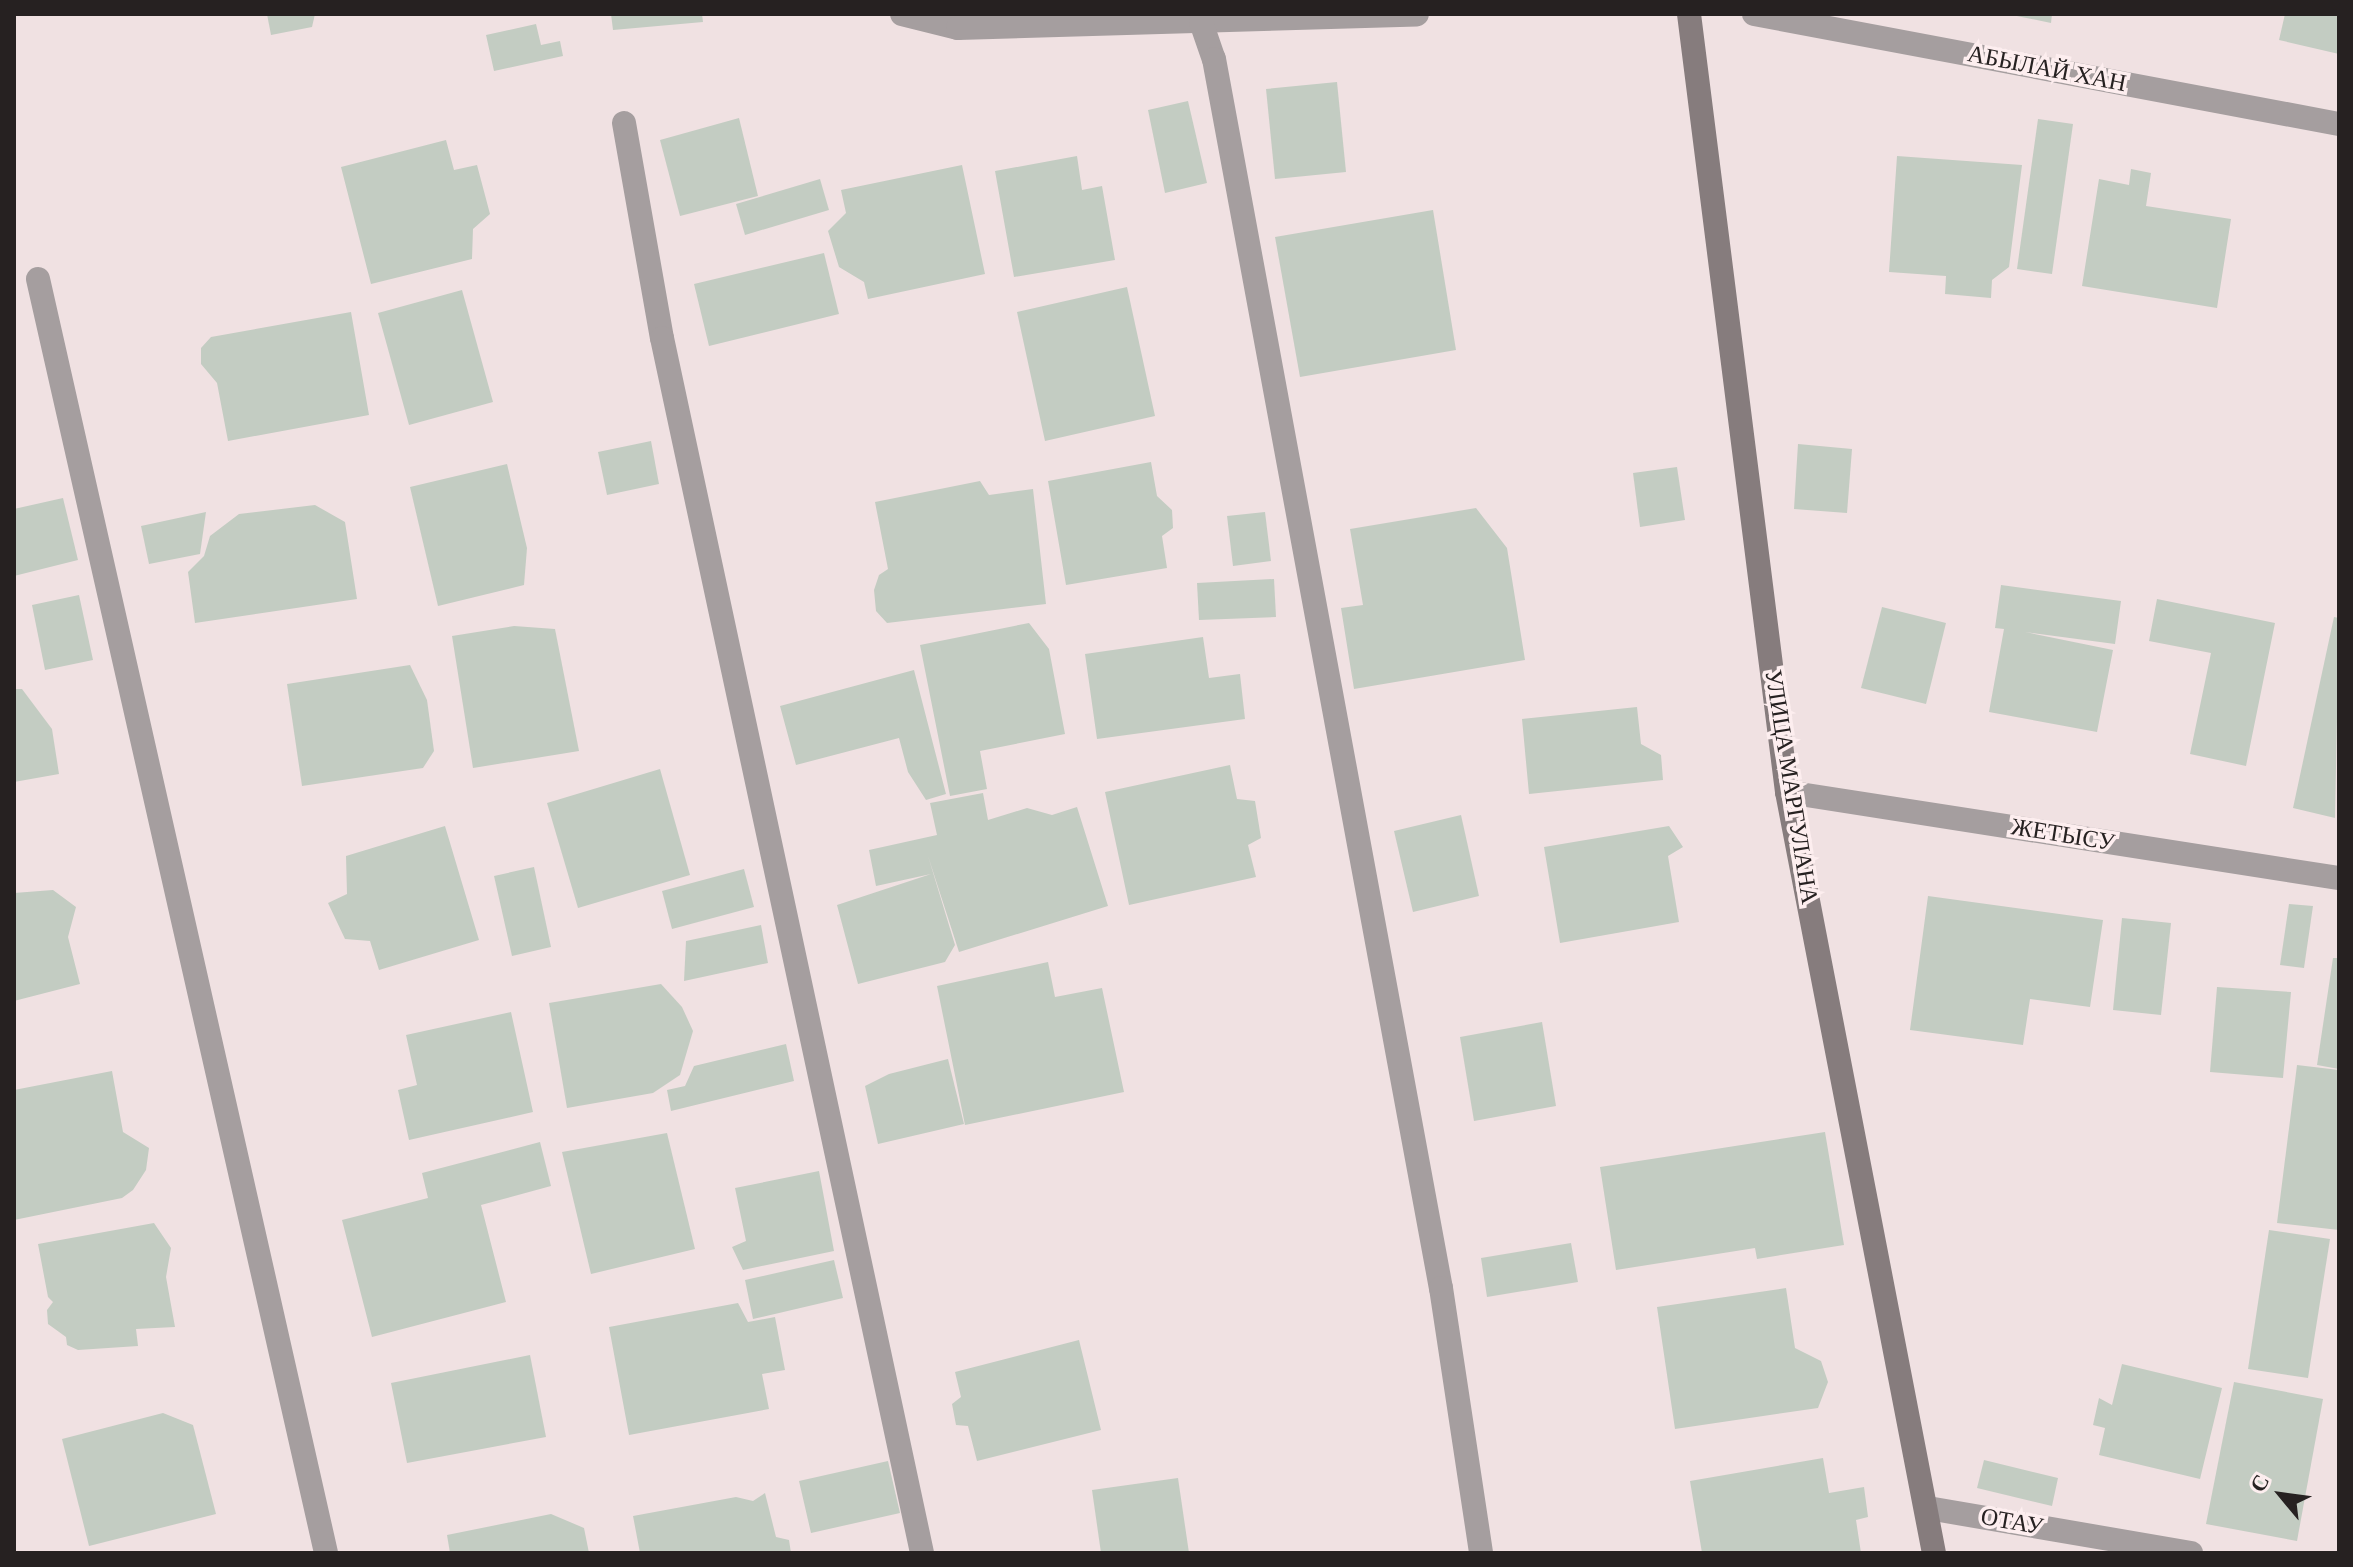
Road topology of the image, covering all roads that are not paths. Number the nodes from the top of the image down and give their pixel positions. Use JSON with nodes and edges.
{"nodes":[{"id":1,"x":902,"y":14,"type":"edge"},
{"id":2,"x":1417,"y":14,"type":"edge"},
{"id":3,"x":1689,"y":14,"type":"edge"},
{"id":4,"x":1754,"y":14,"type":"edge"},
{"id":5,"x":1201,"y":22,"type":"junction"},
{"id":6,"x":624,"y":123,"type":"dead end"},
{"id":7,"x":2339,"y":124,"type":"edge"},
{"id":8,"x":38,"y":279,"type":"dead end"},
{"id":9,"x":1787,"y":792,"type":"junction"},
{"id":10,"x":2339,"y":878,"type":"edge"},
{"id":11,"x":1928,"y":1508,"type":"junction"},
{"id":12,"x":326,"y":1553,"type":"edge"},
{"id":13,"x":922,"y":1553,"type":"edge"},
{"id":14,"x":1481,"y":1553,"type":"edge"},
{"id":15,"x":1934,"y":1553,"type":"edge"},
{"id":16,"x":2191,"y":1553,"type":"edge"}],
"edges":[{"from":1,"to":5,"type":"street"},
{"from":2,"to":5,"type":"street"},
{"from":3,"to":9,"type":"street","name":"УЛИЦА МАРГУЛАНА"},
{"from":4,"to":7,"type":"street","name":"АБЫЛАЙ ХАН"},
{"from":5,"to":14,"type":"street"},
{"from":6,"to":13,"type":"street"},
{"from":8,"to":12,"type":"street"},
{"from":9,"to":10,"type":"street","name":"ЖЕТЫСУ"},
{"from":9,"to":11,"type":"street","name":"УЛИЦА МАРГУЛАНА"},
{"from":11,"to":15,"type":"street","name":"УЛИЦА МАРГУЛАНА"},
{"from":11,"to":16,"type":"street","name":"ОТАУ"}]}
